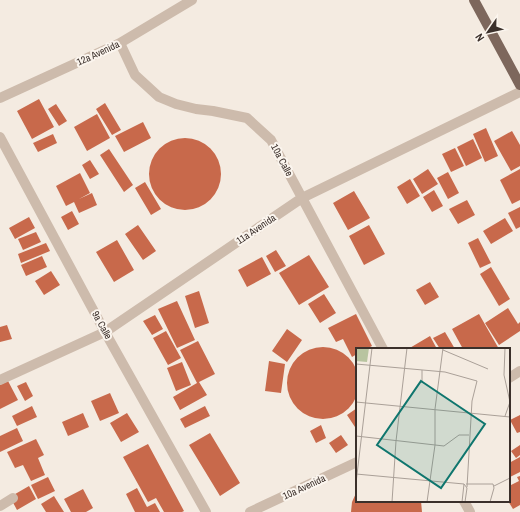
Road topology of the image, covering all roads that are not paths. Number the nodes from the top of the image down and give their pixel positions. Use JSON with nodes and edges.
{"nodes":[{"id":1,"x":192,"y":0,"type":"edge"},
{"id":2,"x":474,"y":0,"type":"edge"},
{"id":3,"x":120,"y":44,"type":"junction"},
{"id":4,"x":520,"y":85,"type":"edge"},
{"id":5,"x":520,"y":92,"type":"edge"},
{"id":6,"x":0,"y":98,"type":"edge"},
{"id":7,"x":0,"y":137,"type":"edge"},
{"id":8,"x":302,"y":198,"type":"junction"},
{"id":9,"x":105,"y":332,"type":"junction"},
{"id":10,"x":382,"y":348,"type":"edge"},
{"id":11,"x":520,"y":372,"type":"edge"},
{"id":12,"x":510,"y":377,"type":"edge"},
{"id":13,"x":0,"y":380,"type":"edge"},
{"id":14,"x":356,"y":462,"type":"edge"},
{"id":15,"x":12,"y":498,"type":"dead end"},
{"id":16,"x":465,"y":502,"type":"edge"},
{"id":17,"x":0,"y":506,"type":"edge"},
{"id":18,"x":206,"y":512,"type":"edge"},
{"id":19,"x":250,"y":512,"type":"edge"},
{"id":20,"x":470,"y":512,"type":"edge"}],
"edges":[{"from":1,"to":3,"type":"street","name":"12a Avenida"},
{"from":2,"to":4,"type":"main road"},
{"from":3,"to":6,"type":"street","name":"12a Avenida"},
{"from":3,"to":8,"type":"street","name":"10a Calle"},
{"from":5,"to":8,"type":"street","name":"11a Avenida"},
{"from":7,"to":9,"type":"street","name":"9a Calle"},
{"from":8,"to":9,"type":"street","name":"11a Avenida"},
{"from":8,"to":10,"type":"street","name":"10a Calle"},
{"from":9,"to":13,"type":"street","name":"11a Avenida"},
{"from":9,"to":18,"type":"street","name":"9a Calle"},
{"from":11,"to":12,"type":"street"},
{"from":14,"to":19,"type":"street","name":"10a Avenida"},
{"from":15,"to":17,"type":"street"},
{"from":16,"to":20,"type":"street"}]}
